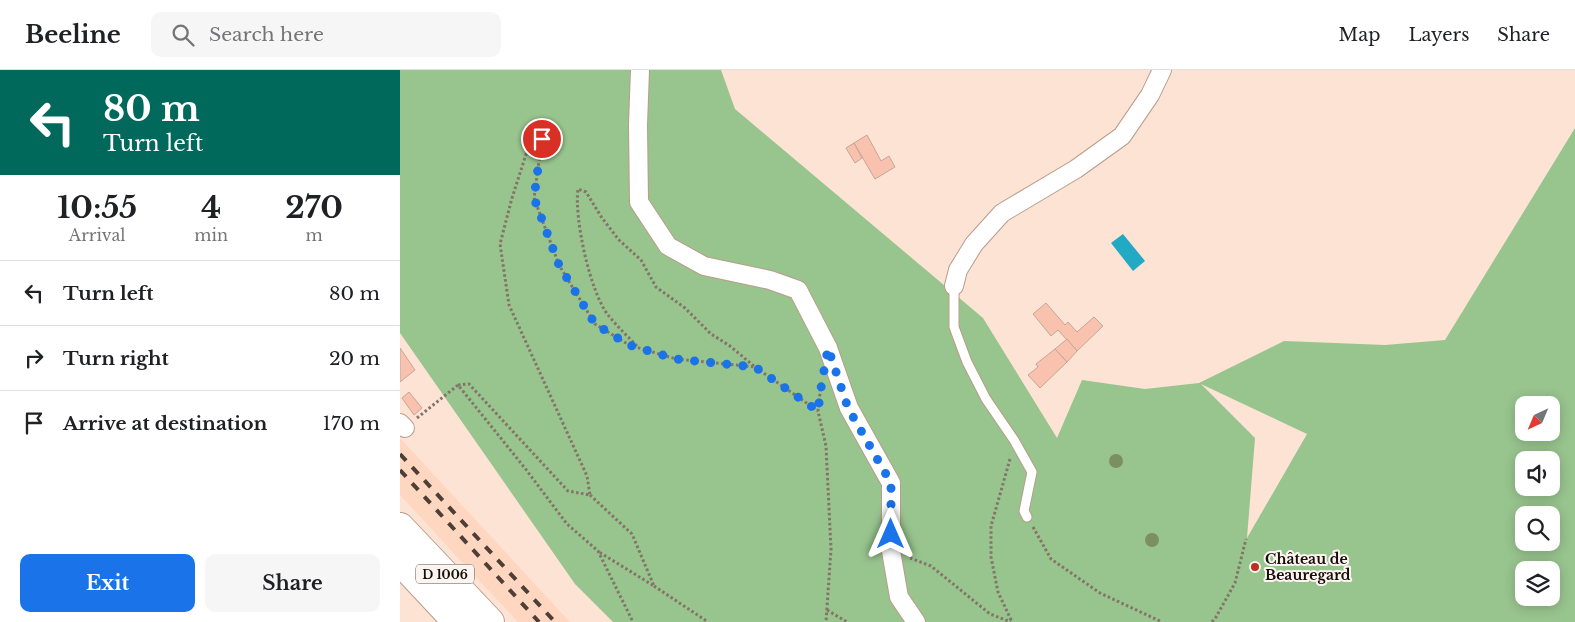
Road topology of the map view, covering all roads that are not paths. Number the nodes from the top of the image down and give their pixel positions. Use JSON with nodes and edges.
{"nodes":[{"id":1,"x":640,"y":70,"type":"edge"},
{"id":2,"x":1162,"y":70,"type":"edge"},
{"id":3,"x":954,"y":286,"type":"joint"},
{"id":4,"x":1027,"y":517,"type":"road end"},
{"id":5,"x":400,"y":527,"type":"edge"},
{"id":6,"x":400,"y":561,"type":"edge"},
{"id":7,"x":457,"y":622,"type":"edge"},
{"id":8,"x":490,"y":622,"type":"edge"},
{"id":9,"x":916,"y":622,"type":"edge"}],
"edges":[{"from":1,"to":9,"type":"street"},
{"from":2,"to":3,"type":"street"},
{"from":3,"to":4,"type":"lane"},
{"from":5,"to":8,"type":"main road","number":"D 1006"},
{"from":6,"to":7,"type":"main road","number":"D 1006"}]}
